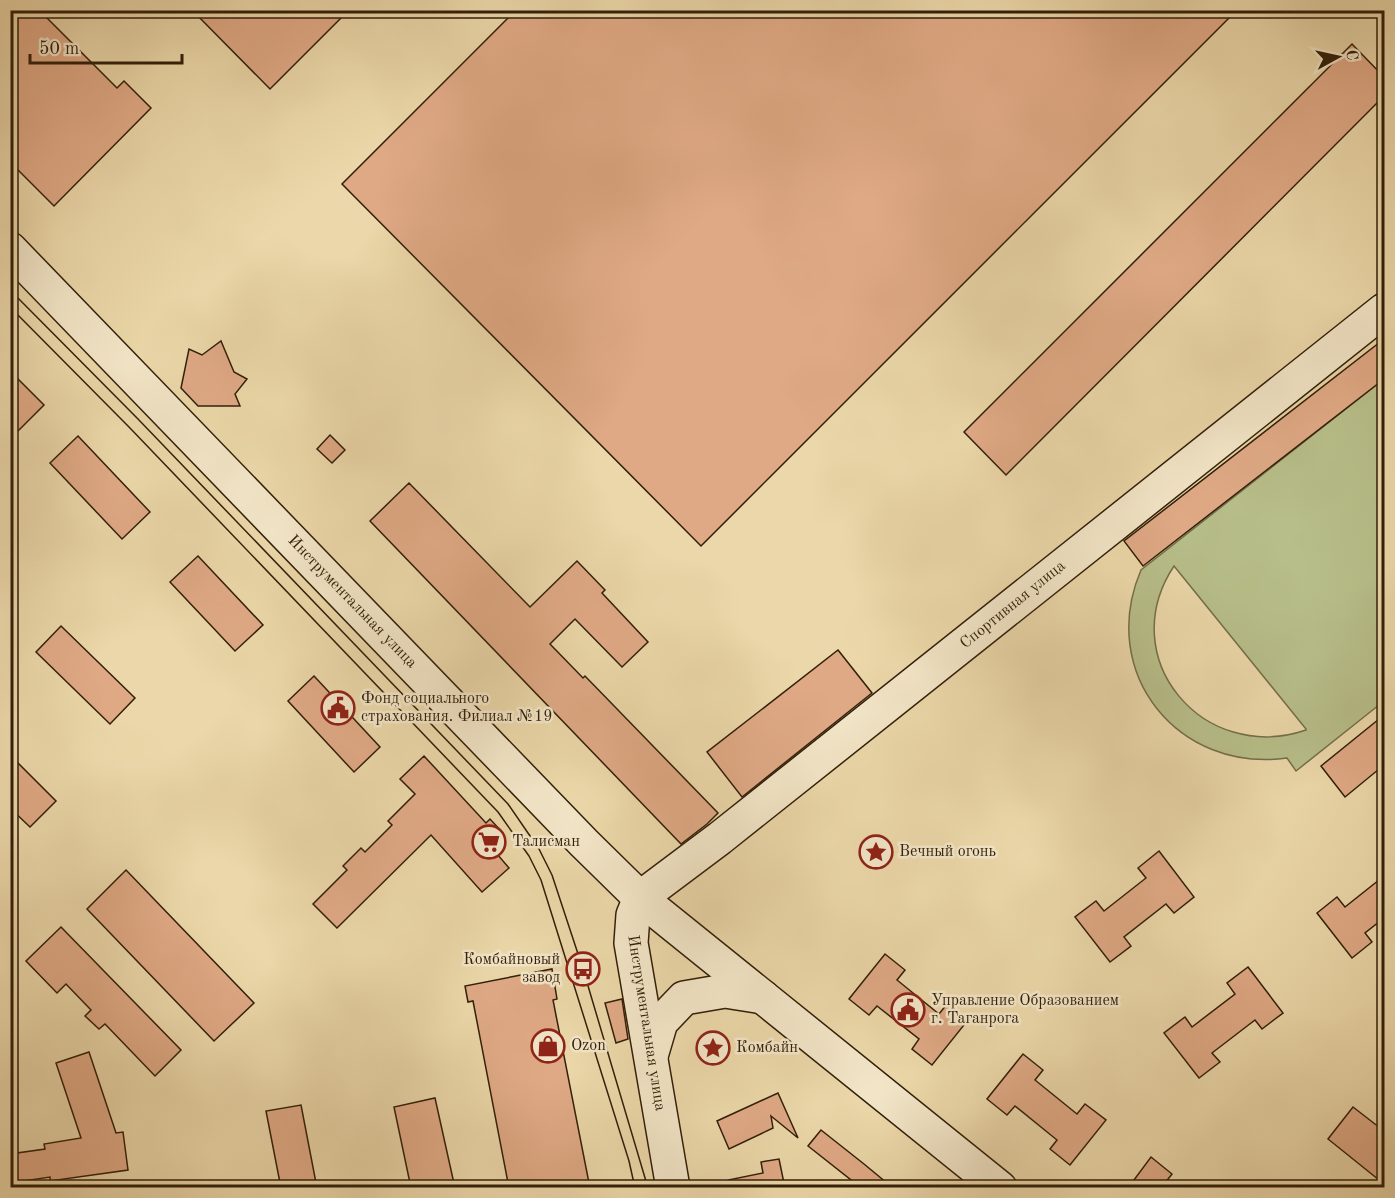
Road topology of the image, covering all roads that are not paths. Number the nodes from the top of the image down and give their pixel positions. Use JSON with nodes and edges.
{"nodes":[{"id":1,"x":10,"y":249,"type":"edge"},
{"id":2,"x":1384,"y":310,"type":"edge"},
{"id":3,"x":640,"y":898,"type":"junction"},
{"id":4,"x":765,"y":998,"type":"junction"},
{"id":5,"x":650,"y":1059,"type":"junction"},
{"id":6,"x":673,"y":1188,"type":"edge"},
{"id":7,"x":1000,"y":1188,"type":"edge"}],
"edges":[{"from":1,"to":3,"type":"street","name":"Инструментальная улица"},
{"from":2,"to":3,"type":"street","name":"Спортивная улица"},
{"from":3,"to":4,"type":"street"},
{"from":3,"to":5,"type":"street","name":"Инструментальная улица"},
{"from":4,"to":5,"type":"street"},
{"from":4,"to":7,"type":"street"},
{"from":5,"to":6,"type":"street","name":"Инструментальная улица"}]}
